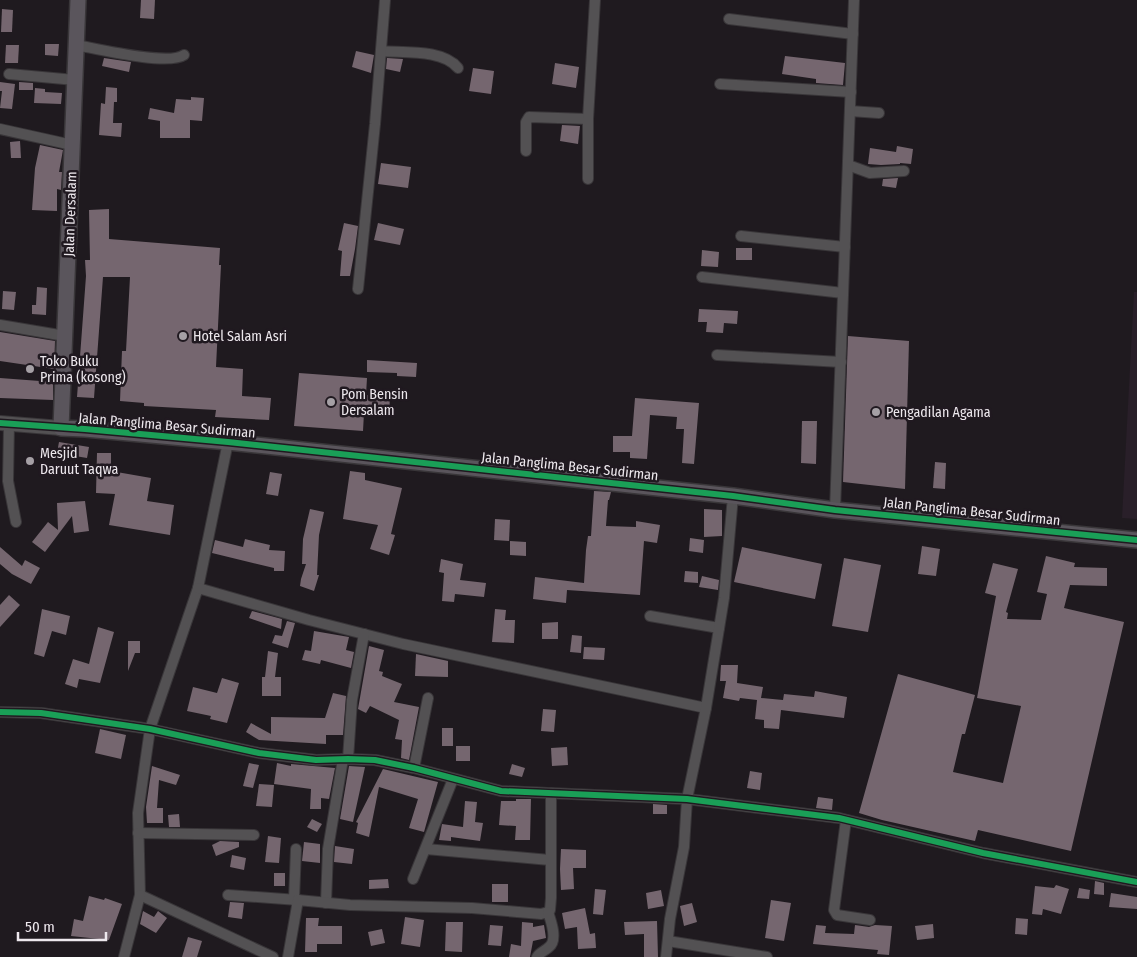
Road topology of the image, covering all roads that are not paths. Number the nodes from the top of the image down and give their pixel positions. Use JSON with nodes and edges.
{"nodes":[{"id":1,"x":68,"y":0,"type":"edge"},
{"id":2,"x":78,"y":0,"type":"edge"},
{"id":3,"x":385,"y":0,"type":"edge"},
{"id":4,"x":595,"y":0,"type":"edge"},
{"id":5,"x":854,"y":0,"type":"edge"},
{"id":6,"x":729,"y":19,"type":"dead end"},
{"id":7,"x":853,"y":34,"type":"junction"},
{"id":8,"x":76,"y":45,"type":"junction"},
{"id":9,"x":381,"y":51,"type":"junction"},
{"id":10,"x":184,"y":55,"type":"dead end"},
{"id":11,"x":458,"y":68,"type":"dead end"},
{"id":12,"x":8,"y":74,"type":"dead end"},
{"id":13,"x":75,"y":80,"type":"junction"},
{"id":14,"x":720,"y":84,"type":"dead end"},
{"id":15,"x":851,"y":92,"type":"junction"},
{"id":16,"x":850,"y":111,"type":"junction"},
{"id":17,"x":879,"y":113,"type":"dead end"},
{"id":18,"x":588,"y":119,"type":"junction"},
{"id":19,"x":0,"y":129,"type":"edge"},
{"id":20,"x":72,"y":145,"type":"junction"},
{"id":21,"x":526,"y":151,"type":"dead end"},
{"id":22,"x":848,"y":165,"type":"junction"},
{"id":23,"x":904,"y":171,"type":"dead end"},
{"id":24,"x":588,"y":179,"type":"dead end"},
{"id":25,"x":741,"y":236,"type":"dead end"},
{"id":26,"x":845,"y":247,"type":"junction"},
{"id":27,"x":702,"y":277,"type":"dead end"},
{"id":28,"x":358,"y":289,"type":"dead end"},
{"id":29,"x":843,"y":293,"type":"junction"},
{"id":30,"x":0,"y":325,"type":"edge"},
{"id":31,"x":65,"y":336,"type":"junction"},
{"id":32,"x":716,"y":354,"type":"dead end"},
{"id":33,"x":840,"y":362,"type":"junction"},
{"id":34,"x":4,"y":423,"type":"edge"},
{"id":35,"x":61,"y":428,"type":"junction"},
{"id":36,"x":228,"y":442,"type":"junction"},
{"id":37,"x":733,"y":496,"type":"junction"},
{"id":38,"x":835,"y":510,"type":"junction"},
{"id":39,"x":16,"y":522,"type":"dead end"},
{"id":40,"x":1137,"y":540,"type":"edge"},
{"id":41,"x":198,"y":588,"type":"junction"},
{"id":42,"x":650,"y":616,"type":"dead end"},
{"id":43,"x":719,"y":628,"type":"junction"},
{"id":44,"x":364,"y":634,"type":"junction"},
{"id":45,"x":428,"y":698,"type":"dead end"},
{"id":46,"x":706,"y":708,"type":"junction"},
{"id":47,"x":0,"y":712,"type":"edge"},
{"id":48,"x":150,"y":730,"type":"junction"},
{"id":49,"x":346,"y":759,"type":"junction"},
{"id":50,"x":414,"y":768,"type":"junction"},
{"id":51,"x":454,"y":779,"type":"junction"},
{"id":52,"x":551,"y":793,"type":"junction"},
{"id":53,"x":686,"y":799,"type":"junction"},
{"id":54,"x":846,"y":820,"type":"junction"},
{"id":55,"x":138,"y":833,"type":"junction"},
{"id":56,"x":254,"y":835,"type":"dead end"},
{"id":57,"x":296,"y":848,"type":"dead end"},
{"id":58,"x":426,"y":848,"type":"junction"},
{"id":59,"x":550,"y":860,"type":"junction"},
{"id":60,"x":413,"y":879,"type":"dead end"},
{"id":61,"x":1137,"y":882,"type":"edge"},
{"id":62,"x":140,"y":895,"type":"junction"},
{"id":63,"x":228,"y":895,"type":"dead end"},
{"id":64,"x":296,"y":900,"type":"junction"},
{"id":65,"x":326,"y":903,"type":"junction"},
{"id":66,"x":548,"y":912,"type":"junction"},
{"id":67,"x":870,"y":920,"type":"dead end"},
{"id":68,"x":668,"y":941,"type":"junction"},
{"id":69,"x":124,"y":957,"type":"edge"},
{"id":70,"x":273,"y":957,"type":"edge"},
{"id":71,"x":288,"y":957,"type":"edge"},
{"id":72,"x":537,"y":957,"type":"edge"},
{"id":73,"x":666,"y":957,"type":"edge"},
{"id":74,"x":767,"y":957,"type":"edge"}],
"edges":[{"from":1,"to":2,"type":"street"},
{"from":2,"to":8,"type":"main road","name":"Jalan Dersalam"},
{"from":3,"to":9,"type":"street"},
{"from":4,"to":18,"type":"street"},
{"from":5,"to":7,"type":"street"},
{"from":6,"to":7,"type":"street"},
{"from":7,"to":15,"type":"street"},
{"from":8,"to":10,"type":"street"},
{"from":8,"to":13,"type":"main road","name":"Jalan Dersalam"},
{"from":9,"to":11,"type":"street"},
{"from":9,"to":28,"type":"street"},
{"from":12,"to":13,"type":"street"},
{"from":13,"to":20,"type":"main road","name":"Jalan Dersalam"},
{"from":14,"to":15,"type":"street"},
{"from":15,"to":16,"type":"street"},
{"from":16,"to":17,"type":"street"},
{"from":16,"to":22,"type":"street"},
{"from":18,"to":21,"type":"street"},
{"from":18,"to":24,"type":"street"},
{"from":19,"to":20,"type":"street"},
{"from":20,"to":31,"type":"main road","name":"Jalan Dersalam"},
{"from":22,"to":23,"type":"street"},
{"from":22,"to":26,"type":"street"},
{"from":25,"to":26,"type":"street"},
{"from":26,"to":29,"type":"street"},
{"from":27,"to":29,"type":"street"},
{"from":29,"to":33,"type":"street"},
{"from":30,"to":31,"type":"street"},
{"from":31,"to":35,"type":"main road","name":"Jalan Dersalam"},
{"from":32,"to":33,"type":"street"},
{"from":33,"to":38,"type":"street"},
{"from":34,"to":35,"type":"main road","name":"Jalan Panglima Besar Sudirman"},
{"from":34,"to":39,"type":"street"},
{"from":35,"to":36,"type":"main road","name":"Jalan Panglima Besar Sudirman"},
{"from":36,"to":37,"type":"main road","name":"Jalan Panglima Besar Sudirman"},
{"from":36,"to":41,"type":"street"},
{"from":37,"to":38,"type":"main road","name":"Jalan Panglima Besar Sudirman"},
{"from":37,"to":43,"type":"street"},
{"from":38,"to":40,"type":"main road","name":"Jalan Panglima Besar Sudirman"},
{"from":41,"to":44,"type":"street"},
{"from":41,"to":48,"type":"street"},
{"from":42,"to":43,"type":"street"},
{"from":43,"to":46,"type":"street"},
{"from":44,"to":46,"type":"street"},
{"from":44,"to":49,"type":"street"},
{"from":45,"to":50,"type":"street"},
{"from":46,"to":53,"type":"street"},
{"from":47,"to":48,"type":"street"},
{"from":48,"to":49,"type":"street"},
{"from":48,"to":55,"type":"street"},
{"from":49,"to":50,"type":"street"},
{"from":49,"to":65,"type":"street"},
{"from":50,"to":51,"type":"street"},
{"from":51,"to":52,"type":"street"},
{"from":51,"to":58,"type":"street"},
{"from":52,"to":53,"type":"street"},
{"from":52,"to":59,"type":"street"},
{"from":53,"to":54,"type":"street"},
{"from":53,"to":68,"type":"street"},
{"from":54,"to":61,"type":"street"},
{"from":54,"to":67,"type":"street"},
{"from":55,"to":56,"type":"street"},
{"from":55,"to":62,"type":"street"},
{"from":57,"to":64,"type":"street"},
{"from":58,"to":59,"type":"street"},
{"from":58,"to":60,"type":"street"},
{"from":59,"to":66,"type":"street"},
{"from":62,"to":69,"type":"street"},
{"from":62,"to":70,"type":"street"},
{"from":63,"to":64,"type":"street"},
{"from":64,"to":65,"type":"street"},
{"from":64,"to":71,"type":"street"},
{"from":65,"to":66,"type":"street"},
{"from":66,"to":72,"type":"street"},
{"from":68,"to":73,"type":"street"},
{"from":68,"to":74,"type":"street"}]}
